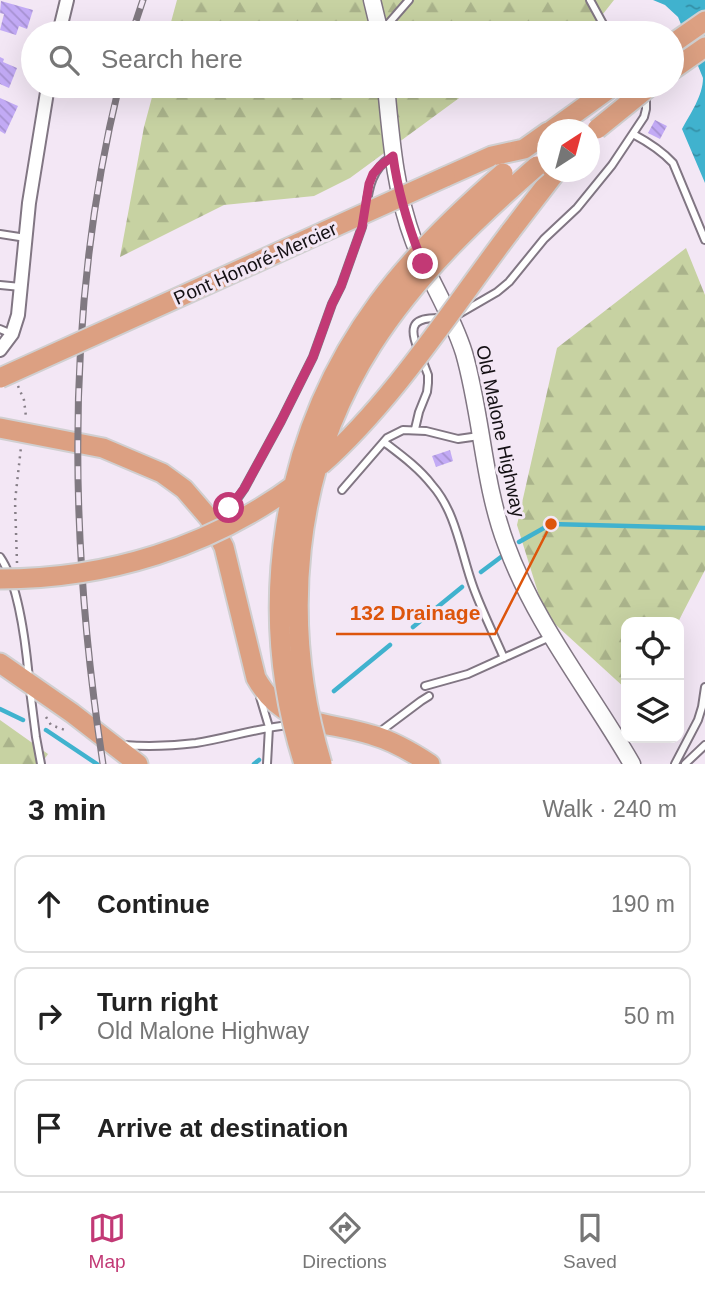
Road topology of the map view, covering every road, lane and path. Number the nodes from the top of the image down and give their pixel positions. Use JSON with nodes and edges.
{"nodes":[{"id":1,"x":67,"y":0,"type":"edge"},
{"id":2,"x":372,"y":0,"type":"edge"},
{"id":3,"x":409,"y":0,"type":"edge"},
{"id":4,"x":590,"y":0,"type":"edge"},
{"id":5,"x":62,"y":21,"type":"edge"},
{"id":6,"x":377,"y":21,"type":"edge"},
{"id":7,"x":391,"y":21,"type":"edge"},
{"id":8,"x":601,"y":21,"type":"edge"},
{"id":9,"x":705,"y":22,"type":"edge"},
{"id":10,"x":684,"y":36,"type":"edge"},
{"id":11,"x":705,"y":47,"type":"edge"},
{"id":12,"x":684,"y":62,"type":"edge"},
{"id":13,"x":46,"y":98,"type":"edge"},
{"id":14,"x":387,"y":98,"type":"edge"},
{"id":15,"x":596,"y":98,"type":"edge"},
{"id":16,"x":635,"y":98,"type":"edge"},
{"id":17,"x":647,"y":98,"type":"edge"},
{"id":18,"x":567,"y":119,"type":"edge"},
{"id":19,"x":600,"y":127,"type":"edge"},
{"id":20,"x":632,"y":134,"type":"junction"},
{"id":21,"x":537,"y":140,"type":"edge"},
{"id":22,"x":524,"y":149,"type":"junction"},
{"id":23,"x":393,"y":156,"type":"junction"},
{"id":24,"x":537,"y":166,"type":"edge"},
{"id":25,"x":548,"y":182,"type":"edge"},
{"id":26,"x":0,"y":234,"type":"edge"},
{"id":27,"x":26,"y":238,"type":"junction"},
{"id":28,"x":705,"y":240,"type":"edge"},
{"id":29,"x":0,"y":285,"type":"edge"},
{"id":30,"x":21,"y":287,"type":"junction"},
{"id":31,"x":451,"y":318,"type":"junction"},
{"id":32,"x":6,"y":332,"type":"edge"},
{"id":33,"x":0,"y":350,"type":"edge"},
{"id":34,"x":9,"y":381,"type":"edge"},
{"id":35,"x":25,"y":425,"type":"dead end"},
{"id":36,"x":0,"y":428,"type":"edge"},
{"id":37,"x":415,"y":429,"type":"junction"},
{"id":38,"x":481,"y":436,"type":"junction"},
{"id":39,"x":384,"y":442,"type":"junction"},
{"id":40,"x":342,"y":490,"type":"dead end"},
{"id":41,"x":209,"y":518,"type":"junction"},
{"id":42,"x":0,"y":557,"type":"edge"},
{"id":43,"x":0,"y":579,"type":"edge"},
{"id":44,"x":551,"y":636,"type":"junction"},
{"id":45,"x":504,"y":658,"type":"junction"},
{"id":46,"x":0,"y":663,"type":"edge"},
{"id":47,"x":256,"y":678,"type":"junction"},
{"id":48,"x":29,"y":683,"type":"junction"},
{"id":49,"x":425,"y":686,"type":"dead end"},
{"id":50,"x":705,"y":687,"type":"edge"},
{"id":51,"x":429,"y":696,"type":"dead end"},
{"id":52,"x":334,"y":726,"type":"junction"},
{"id":53,"x":269,"y":727,"type":"junction"},
{"id":54,"x":376,"y":736,"type":"junction"},
{"id":55,"x":114,"y":744,"type":"junction"},
{"id":56,"x":705,"y":745,"type":"edge"},
{"id":57,"x":41,"y":764,"type":"edge"},
{"id":58,"x":138,"y":764,"type":"edge"},
{"id":59,"x":267,"y":764,"type":"edge"},
{"id":60,"x":304,"y":764,"type":"edge"},
{"id":61,"x":322,"y":764,"type":"edge"},
{"id":62,"x":430,"y":764,"type":"edge"},
{"id":63,"x":632,"y":764,"type":"edge"},
{"id":64,"x":675,"y":764,"type":"edge"},
{"id":65,"x":685,"y":764,"type":"edge"}],
"edges":[{"from":1,"to":5,"type":"street"},
{"from":2,"to":6,"type":"street"},
{"from":3,"to":7,"type":"lane"},
{"from":4,"to":8,"type":"lane"},
{"from":9,"to":10,"type":"highway"},
{"from":11,"to":12,"type":"highway"},
{"from":13,"to":27,"type":"street"},
{"from":14,"to":23,"type":"street","name":"Old Malone Highway"},
{"from":15,"to":18,"type":"highway","name":"Pont Honoré-Mercier"},
{"from":16,"to":19,"type":"highway","bridge":true},
{"from":17,"to":20,"type":"lane"},
{"from":20,"to":28,"type":"lane"},
{"from":20,"to":31,"type":"lane"},
{"from":21,"to":22,"type":"highway","name":"Pont Honoré-Mercier"},
{"from":22,"to":34,"type":"highway","name":"Pont Honoré-Mercier","bridge":true},
{"from":22,"to":60,"type":"highway","bridge":true},
{"from":23,"to":31,"type":"street","name":"Old Malone Highway"},
{"from":23,"to":41,"type":"lane"},
{"from":24,"to":61,"type":"highway","bridge":true},
{"from":25,"to":43,"type":"highway","bridge":true},
{"from":26,"to":27,"type":"lane"},
{"from":27,"to":30,"type":"street"},
{"from":29,"to":30,"type":"lane"},
{"from":30,"to":32,"type":"street"},
{"from":31,"to":37,"type":"lane"},
{"from":31,"to":38,"type":"street","name":"Old Malone Highway"},
{"from":32,"to":33,"type":"street"},
{"from":34,"to":35,"type":"path"},
{"from":36,"to":41,"type":"highway"},
{"from":37,"to":38,"type":"lane"},
{"from":37,"to":39,"type":"lane"},
{"from":38,"to":44,"type":"street","name":"Old Malone Highway"},
{"from":39,"to":40,"type":"lane"},
{"from":39,"to":45,"type":"lane"},
{"from":41,"to":47,"type":"highway"},
{"from":42,"to":48,"type":"lane"},
{"from":44,"to":45,"type":"lane"},
{"from":44,"to":63,"type":"street","name":"Old Malone Highway"},
{"from":45,"to":49,"type":"lane"},
{"from":46,"to":48,"type":"highway"},
{"from":47,"to":52,"type":"highway"},
{"from":47,"to":53,"type":"lane"},
{"from":48,"to":55,"type":"highway"},
{"from":48,"to":57,"type":"lane"},
{"from":50,"to":64,"type":"lane"},
{"from":51,"to":54,"type":"lane"},
{"from":52,"to":53,"type":"lane"},
{"from":52,"to":54,"type":"highway"},
{"from":53,"to":55,"type":"lane"},
{"from":53,"to":59,"type":"lane"},
{"from":54,"to":62,"type":"highway"},
{"from":55,"to":58,"type":"highway"},
{"from":56,"to":65,"type":"lane"}]}
